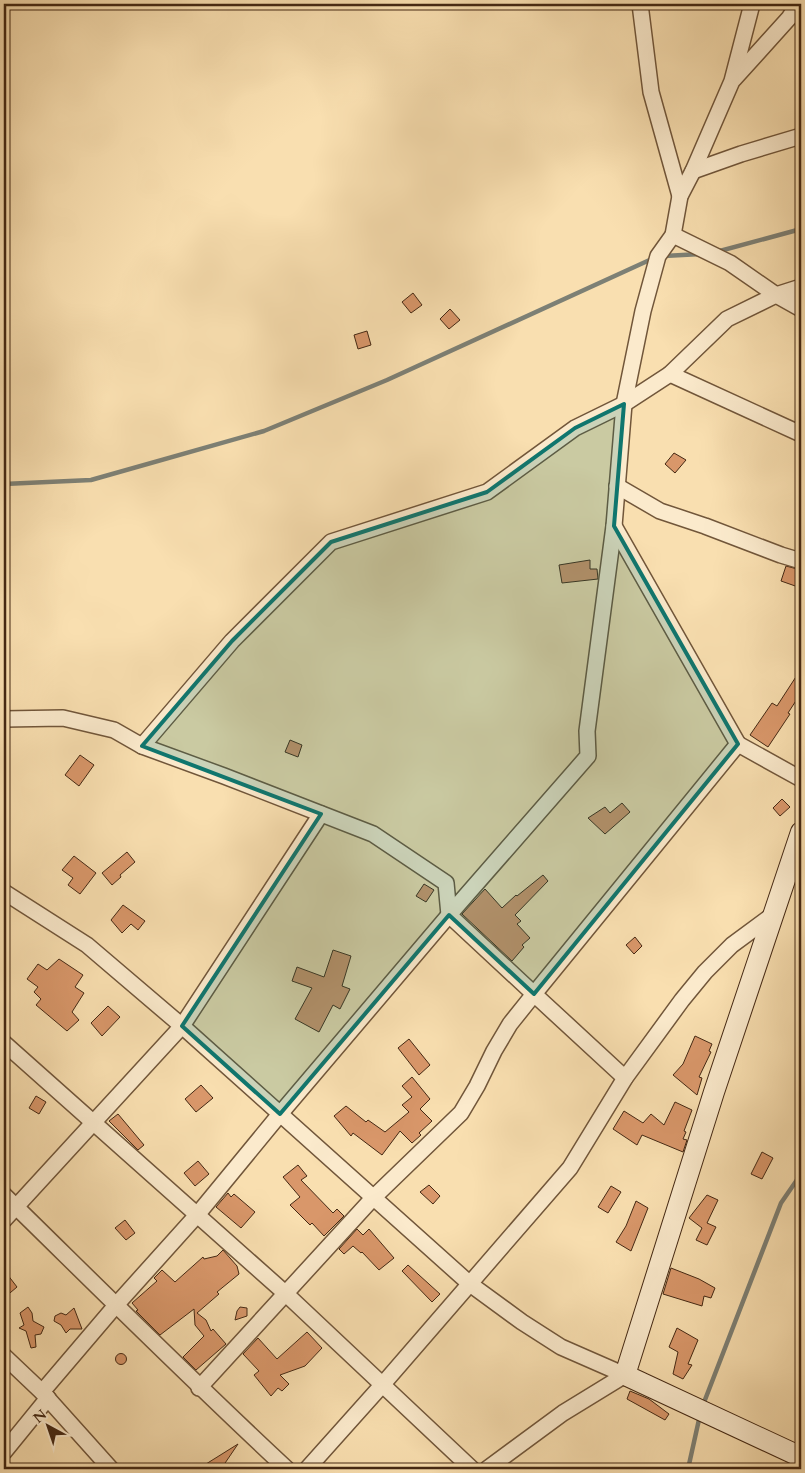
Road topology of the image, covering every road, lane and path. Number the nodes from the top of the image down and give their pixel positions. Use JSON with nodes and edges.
{"nodes":[{"id":1,"x":640,"y":4,"type":"edge"},
{"id":2,"x":752,"y":4,"type":"edge"},
{"id":3,"x":798,"y":4,"type":"edge"},
{"id":4,"x":732,"y":82,"type":"junction"},
{"id":5,"x":801,"y":136,"type":"edge"},
{"id":6,"x":693,"y":171,"type":"junction"},
{"id":7,"x":680,"y":196,"type":"junction"},
{"id":8,"x":673,"y":235,"type":"junction"},
{"id":9,"x":801,"y":287,"type":"edge"},
{"id":10,"x":776,"y":295,"type":"junction"},
{"id":11,"x":801,"y":309,"type":"edge"},
{"id":12,"x":670,"y":374,"type":"junction"},
{"id":13,"x":624,"y":404,"type":"junction"},
{"id":14,"x":801,"y":434,"type":"edge"},
{"id":15,"x":617,"y":486,"type":"junction"},
{"id":16,"x":614,"y":526,"type":"junction"},
{"id":17,"x":801,"y":561,"type":"edge"},
{"id":18,"x":4,"y":719,"type":"edge"},
{"id":19,"x":738,"y":744,"type":"junction"},
{"id":20,"x":142,"y":746,"type":"junction"},
{"id":21,"x":801,"y":779,"type":"edge"},
{"id":22,"x":321,"y":814,"type":"junction"},
{"id":23,"x":801,"y":832,"type":"edge"},
{"id":24,"x":4,"y":892,"type":"edge"},
{"id":25,"x":774,"y":914,"type":"junction"},
{"id":26,"x":449,"y":915,"type":"junction"},
{"id":27,"x":534,"y":994,"type":"junction"},
{"id":28,"x":182,"y":1026,"type":"junction"},
{"id":29,"x":4,"y":1043,"type":"edge"},
{"id":30,"x":625,"y":1078,"type":"junction"},
{"id":31,"x":280,"y":1114,"type":"junction"},
{"id":32,"x":94,"y":1123,"type":"junction"},
{"id":33,"x":4,"y":1195,"type":"edge"},
{"id":34,"x":373,"y":1198,"type":"junction"},
{"id":35,"x":16,"y":1207,"type":"junction"},
{"id":36,"x":197,"y":1215,"type":"junction"},
{"id":37,"x":4,"y":1220,"type":"edge"},
{"id":38,"x":470,"y":1284,"type":"junction"},
{"id":39,"x":285,"y":1293,"type":"junction"},
{"id":40,"x":117,"y":1304,"type":"junction"},
{"id":41,"x":4,"y":1356,"type":"edge"},
{"id":42,"x":624,"y":1375,"type":"junction"},
{"id":43,"x":383,"y":1384,"type":"junction"},
{"id":44,"x":199,"y":1388,"type":"junction"},
{"id":45,"x":45,"y":1395,"type":"junction"},
{"id":46,"x":4,"y":1452,"type":"edge"},
{"id":47,"x":801,"y":1457,"type":"edge"},
{"id":48,"x":111,"y":1469,"type":"edge"},
{"id":49,"x":287,"y":1469,"type":"edge"},
{"id":50,"x":306,"y":1469,"type":"edge"},
{"id":51,"x":472,"y":1469,"type":"edge"},
{"id":52,"x":487,"y":1469,"type":"edge"}],
"edges":[{"from":1,"to":7,"type":"street"},
{"from":2,"to":4,"type":"street"},
{"from":3,"to":4,"type":"street"},
{"from":4,"to":6,"type":"street"},
{"from":5,"to":6,"type":"street"},
{"from":6,"to":7,"type":"street"},
{"from":7,"to":8,"type":"street"},
{"from":8,"to":10,"type":"street"},
{"from":8,"to":13,"type":"street"},
{"from":9,"to":10,"type":"street"},
{"from":10,"to":11,"type":"street"},
{"from":10,"to":12,"type":"street"},
{"from":12,"to":13,"type":"street"},
{"from":12,"to":14,"type":"street"},
{"from":13,"to":15,"type":"street"},
{"from":13,"to":20,"type":"street"},
{"from":15,"to":16,"type":"street"},
{"from":15,"to":17,"type":"street"},
{"from":16,"to":19,"type":"street"},
{"from":16,"to":26,"type":"street"},
{"from":18,"to":20,"type":"street"},
{"from":19,"to":21,"type":"street"},
{"from":19,"to":27,"type":"street"},
{"from":20,"to":22,"type":"street"},
{"from":22,"to":26,"type":"street"},
{"from":22,"to":28,"type":"street"},
{"from":23,"to":25,"type":"main road"},
{"from":24,"to":28,"type":"street"},
{"from":25,"to":30,"type":"street"},
{"from":25,"to":42,"type":"main road"},
{"from":26,"to":27,"type":"street"},
{"from":26,"to":31,"type":"street"},
{"from":27,"to":30,"type":"street"},
{"from":27,"to":34,"type":"street"},
{"from":28,"to":31,"type":"street"},
{"from":28,"to":32,"type":"street"},
{"from":29,"to":32,"type":"street"},
{"from":30,"to":38,"type":"street"},
{"from":31,"to":34,"type":"street"},
{"from":31,"to":36,"type":"street"},
{"from":32,"to":35,"type":"street"},
{"from":32,"to":36,"type":"street"},
{"from":33,"to":35,"type":"street"},
{"from":34,"to":38,"type":"street"},
{"from":34,"to":39,"type":"street"},
{"from":35,"to":37,"type":"street"},
{"from":35,"to":40,"type":"street"},
{"from":36,"to":39,"type":"street"},
{"from":36,"to":40,"type":"street"},
{"from":38,"to":42,"type":"street"},
{"from":38,"to":43,"type":"street"},
{"from":39,"to":43,"type":"street"},
{"from":39,"to":44,"type":"street"},
{"from":40,"to":44,"type":"street"},
{"from":40,"to":45,"type":"street"},
{"from":41,"to":45,"type":"street"},
{"from":42,"to":47,"type":"main road"},
{"from":42,"to":52,"type":"street"},
{"from":43,"to":50,"type":"street"},
{"from":43,"to":51,"type":"street"},
{"from":44,"to":49,"type":"street"},
{"from":45,"to":46,"type":"street"},
{"from":45,"to":48,"type":"street"}]}
